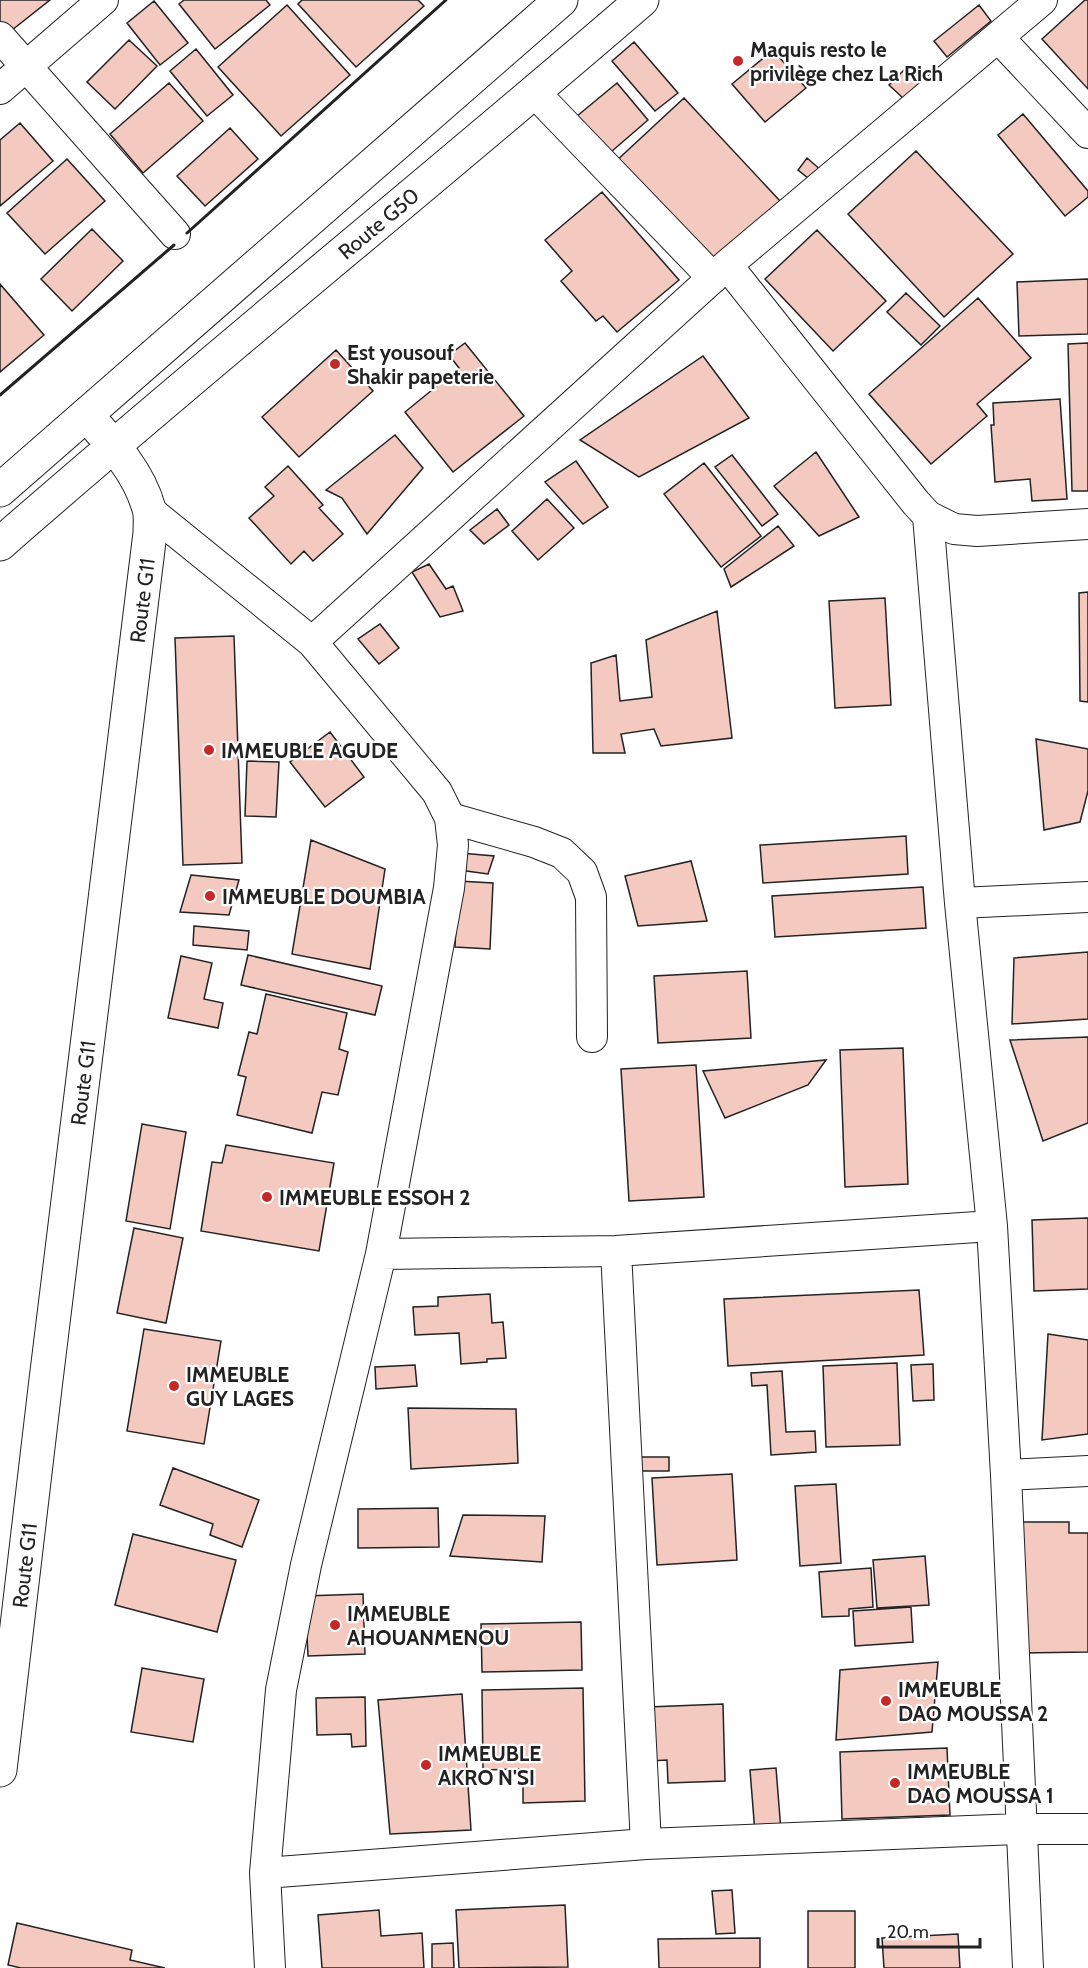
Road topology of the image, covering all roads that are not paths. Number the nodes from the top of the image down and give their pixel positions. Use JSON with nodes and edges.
{"nodes":[{"id":1,"x":103,"y":0,"type":"edge"},
{"id":2,"x":561,"y":0,"type":"edge"},
{"id":3,"x":642,"y":0,"type":"edge"},
{"id":4,"x":1042,"y":0,"type":"edge"},
{"id":5,"x":0,"y":37,"type":"edge"},
{"id":6,"x":998,"y":37,"type":"junction"},
{"id":7,"x":26,"y":67,"type":"junction"},
{"id":8,"x":0,"y":89,"type":"edge"},
{"id":9,"x":535,"y":93,"type":"junction"},
{"id":10,"x":1088,"y":133,"type":"edge"},
{"id":11,"x":175,"y":234,"type":"dead end"},
{"id":12,"x":720,"y":271,"type":"junction"},
{"id":13,"x":86,"y":416,"type":"junction"},
{"id":14,"x":114,"y":445,"type":"junction"},
{"id":15,"x":0,"y":490,"type":"edge"},
{"id":16,"x":150,"y":511,"type":"junction"},
{"id":17,"x":928,"y":516,"type":"junction"},
{"id":18,"x":1088,"y":524,"type":"edge"},
{"id":19,"x":0,"y":544,"type":"edge"},
{"id":20,"x":312,"y":642,"type":"junction"},
{"id":21,"x":450,"y":818,"type":"junction"},
{"id":22,"x":1088,"y":897,"type":"edge"},
{"id":23,"x":960,"y":903,"type":"junction"},
{"id":24,"x":592,"y":1037,"type":"dead end"},
{"id":25,"x":992,"y":1226,"type":"junction"},
{"id":26,"x":616,"y":1251,"type":"junction"},
{"id":27,"x":381,"y":1254,"type":"junction"},
{"id":28,"x":1088,"y":1471,"type":"edge"},
{"id":29,"x":1006,"y":1475,"type":"junction"},
{"id":30,"x":0,"y":1770,"type":"edge"},
{"id":31,"x":1020,"y":1829,"type":"junction"},
{"id":32,"x":1088,"y":1829,"type":"edge"},
{"id":33,"x":646,"y":1844,"type":"junction"},
{"id":34,"x":265,"y":1873,"type":"junction"},
{"id":35,"x":270,"y":1968,"type":"edge"},
{"id":36,"x":1028,"y":1968,"type":"edge"}],
"edges":[{"from":1,"to":7,"type":"street"},
{"from":2,"to":13,"type":"street"},
{"from":3,"to":9,"type":"street","name":"Route G50"},
{"from":4,"to":6,"type":"street"},
{"from":5,"to":7,"type":"street"},
{"from":6,"to":10,"type":"street"},
{"from":6,"to":12,"type":"street"},
{"from":7,"to":8,"type":"street"},
{"from":7,"to":11,"type":"street"},
{"from":9,"to":12,"type":"street"},
{"from":9,"to":14,"type":"street","name":"Route G50"},
{"from":12,"to":17,"type":"street"},
{"from":12,"to":20,"type":"street"},
{"from":13,"to":14,"type":"street","name":"Route G11"},
{"from":13,"to":15,"type":"street"},
{"from":14,"to":16,"type":"street","name":"Route G11"},
{"from":14,"to":19,"type":"street","name":"Route G50"},
{"from":16,"to":20,"type":"street"},
{"from":16,"to":30,"type":"street","name":"Route G11"},
{"from":17,"to":18,"type":"street"},
{"from":17,"to":23,"type":"street"},
{"from":20,"to":21,"type":"street"},
{"from":21,"to":24,"type":"street"},
{"from":21,"to":27,"type":"street"},
{"from":22,"to":23,"type":"street"},
{"from":23,"to":25,"type":"street"},
{"from":25,"to":26,"type":"street"},
{"from":25,"to":29,"type":"street"},
{"from":26,"to":27,"type":"street"},
{"from":26,"to":33,"type":"street"},
{"from":27,"to":34,"type":"street"},
{"from":28,"to":29,"type":"street"},
{"from":29,"to":31,"type":"street"},
{"from":31,"to":32,"type":"street"},
{"from":31,"to":33,"type":"street"},
{"from":31,"to":36,"type":"street"},
{"from":33,"to":34,"type":"street"},
{"from":34,"to":35,"type":"street"}]}
